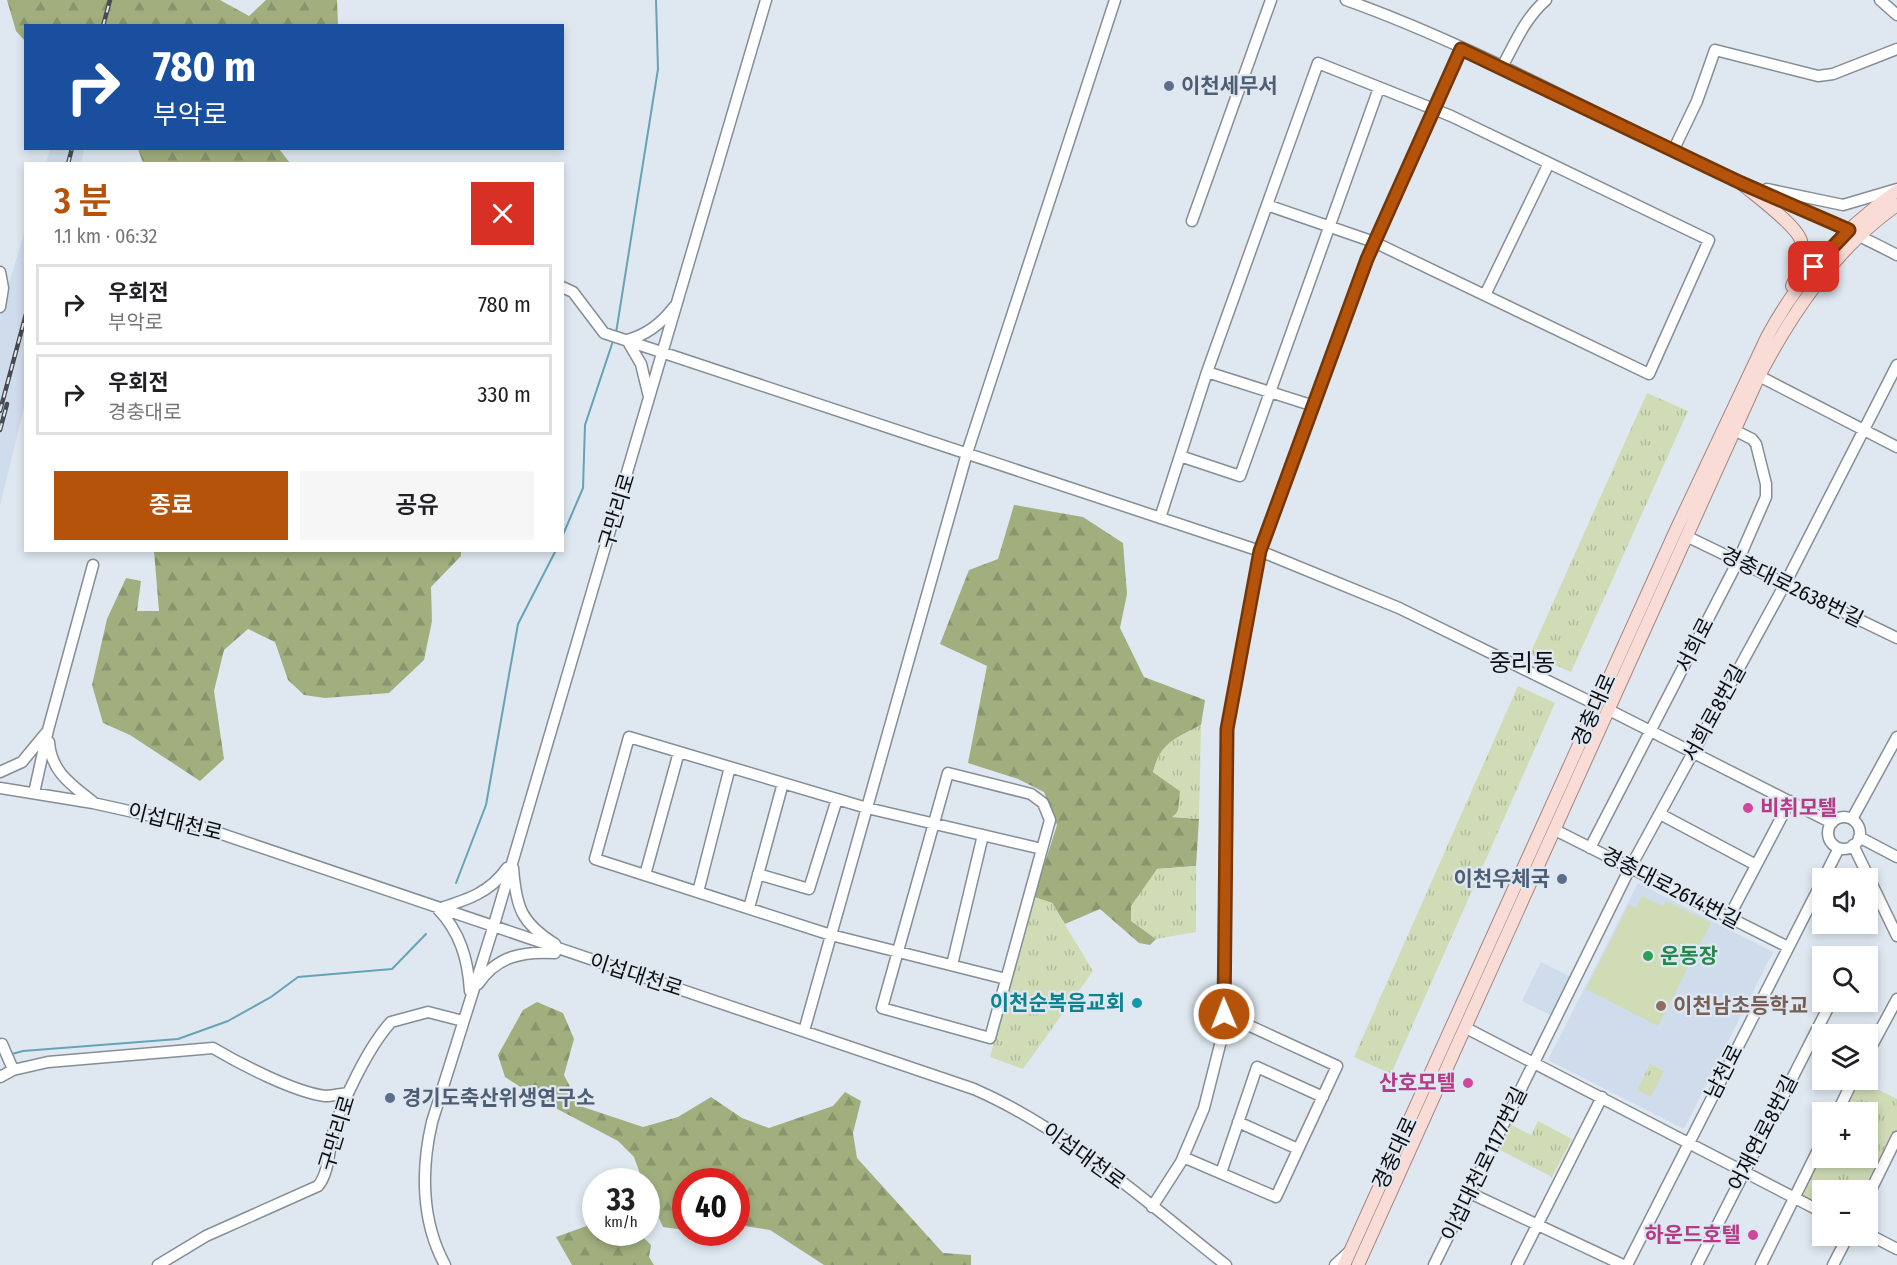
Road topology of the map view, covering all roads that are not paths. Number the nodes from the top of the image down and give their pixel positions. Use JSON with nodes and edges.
{"nodes":[{"id":1,"x":766,"y":0,"type":"edge"},
{"id":2,"x":1115,"y":0,"type":"edge"},
{"id":3,"x":1271,"y":0,"type":"edge"},
{"id":4,"x":1347,"y":0,"type":"edge"},
{"id":5,"x":1546,"y":0,"type":"edge"},
{"id":6,"x":1880,"y":0,"type":"edge"},
{"id":7,"x":1897,"y":15,"type":"edge"},
{"id":8,"x":1461,"y":49,"type":"junction"},
{"id":9,"x":1897,"y":49,"type":"edge"},
{"id":10,"x":1502,"y":67,"type":"junction"},
{"id":11,"x":1379,"y":88,"type":"junction"},
{"id":12,"x":1434,"y":110,"type":"junction"},
{"id":13,"x":1673,"y":150,"type":"junction"},
{"id":14,"x":1549,"y":163,"type":"junction"},
{"id":15,"x":1741,"y":183,"type":"junction"},
{"id":16,"x":1897,"y":190,"type":"edge"},
{"id":17,"x":1267,"y":205,"type":"junction"},
{"id":18,"x":1897,"y":205,"type":"edge"},
{"id":19,"x":1192,"y":221,"type":"dead end"},
{"id":20,"x":1329,"y":225,"type":"junction"},
{"id":21,"x":1854,"y":233,"type":"junction"},
{"id":22,"x":1374,"y":242,"type":"junction"},
{"id":23,"x":1897,"y":255,"type":"edge"},
{"id":24,"x":0,"y":272,"type":"edge"},
{"id":25,"x":564,"y":288,"type":"edge"},
{"id":26,"x":1485,"y":295,"type":"junction"},
{"id":27,"x":679,"y":302,"type":"junction"},
{"id":28,"x":0,"y":307,"type":"edge"},
{"id":29,"x":1782,"y":308,"type":"junction"},
{"id":30,"x":626,"y":340,"type":"junction"},
{"id":31,"x":664,"y":352,"type":"junction"},
{"id":32,"x":1897,"y":365,"type":"edge"},
{"id":33,"x":1207,"y":372,"type":"junction"},
{"id":34,"x":1759,"y":376,"type":"junction"},
{"id":35,"x":1269,"y":392,"type":"junction"},
{"id":36,"x":649,"y":402,"type":"junction"},
{"id":37,"x":1314,"y":406,"type":"junction"},
{"id":38,"x":1863,"y":429,"type":"junction"},
{"id":39,"x":1734,"y":430,"type":"junction"},
{"id":40,"x":1897,"y":447,"type":"edge"},
{"id":41,"x":967,"y":453,"type":"junction"},
{"id":42,"x":1180,"y":456,"type":"junction"},
{"id":43,"x":1160,"y":518,"type":"junction"},
{"id":44,"x":1686,"y":536,"type":"junction"},
{"id":45,"x":1260,"y":551,"type":"junction"},
{"id":46,"x":1738,"y":561,"type":"junction"},
{"id":47,"x":93,"y":565,"type":"dead end"},
{"id":48,"x":1785,"y":584,"type":"junction"},
{"id":49,"x":1897,"y":638,"type":"edge"},
{"id":50,"x":1597,"y":705,"type":"junction"},
{"id":51,"x":1609,"y":710,"type":"junction"},
{"id":52,"x":48,"y":730,"type":"junction"},
{"id":53,"x":1652,"y":730,"type":"junction"},
{"id":54,"x":1897,"y":737,"type":"edge"},
{"id":55,"x":1693,"y":751,"type":"junction"},
{"id":56,"x":679,"y":752,"type":"junction"},
{"id":57,"x":730,"y":767,"type":"junction"},
{"id":58,"x":0,"y":772,"type":"edge"},
{"id":59,"x":783,"y":783,"type":"junction"},
{"id":60,"x":0,"y":788,"type":"edge"},
{"id":61,"x":34,"y":793,"type":"junction"},
{"id":62,"x":837,"y":799,"type":"junction"},
{"id":63,"x":1790,"y":801,"type":"junction"},
{"id":64,"x":93,"y":802,"type":"junction"},
{"id":65,"x":867,"y":808,"type":"junction"},
{"id":66,"x":1660,"y":814,"type":"junction"},
{"id":67,"x":1852,"y":819,"type":"junction"},
{"id":68,"x":1832,"y":823,"type":"junction"},
{"id":69,"x":933,"y":824,"type":"junction"},
{"id":70,"x":1555,"y":830,"type":"junction"},
{"id":71,"x":983,"y":835,"type":"junction"},
{"id":72,"x":1856,"y":841,"type":"junction"},
{"id":73,"x":1590,"y":848,"type":"junction"},
{"id":74,"x":1839,"y":848,"type":"junction"},
{"id":75,"x":1042,"y":849,"type":"junction"},
{"id":76,"x":1897,"y":857,"type":"edge"},
{"id":77,"x":512,"y":860,"type":"junction"},
{"id":78,"x":1756,"y":865,"type":"junction"},
{"id":79,"x":1630,"y":868,"type":"junction"},
{"id":80,"x":758,"y":874,"type":"junction"},
{"id":81,"x":645,"y":875,"type":"junction"},
{"id":82,"x":698,"y":892,"type":"junction"},
{"id":83,"x":749,"y":908,"type":"junction"},
{"id":84,"x":438,"y":909,"type":"junction"},
{"id":85,"x":1729,"y":917,"type":"junction"},
{"id":86,"x":493,"y":928,"type":"junction"},
{"id":87,"x":831,"y":935,"type":"junction"},
{"id":88,"x":1897,"y":936,"type":"edge"},
{"id":89,"x":1788,"y":946,"type":"junction"},
{"id":90,"x":896,"y":951,"type":"junction"},
{"id":91,"x":574,"y":954,"type":"junction"},
{"id":92,"x":952,"y":965,"type":"junction"},
{"id":93,"x":1006,"y":979,"type":"junction"},
{"id":94,"x":471,"y":996,"type":"junction"},
{"id":95,"x":1897,"y":999,"type":"edge"},
{"id":96,"x":1826,"y":1012,"type":"edge"},
{"id":97,"x":1224,"y":1014,"type":"junction"},
{"id":98,"x":463,"y":1021,"type":"junction"},
{"id":99,"x":1466,"y":1028,"type":"junction"},
{"id":100,"x":804,"y":1031,"type":"junction"},
{"id":101,"x":1878,"y":1034,"type":"edge"},
{"id":102,"x":2,"y":1044,"type":"dead end"},
{"id":103,"x":1533,"y":1062,"type":"junction"},
{"id":104,"x":12,"y":1067,"type":"dead end"},
{"id":105,"x":0,"y":1077,"type":"edge"},
{"id":106,"x":348,"y":1093,"type":"junction"},
{"id":107,"x":1323,"y":1096,"type":"junction"},
{"id":108,"x":1602,"y":1097,"type":"junction"},
{"id":109,"x":1238,"y":1122,"type":"junction"},
{"id":110,"x":1897,"y":1137,"type":"edge"},
{"id":111,"x":1689,"y":1142,"type":"junction"},
{"id":112,"x":1298,"y":1149,"type":"junction"},
{"id":113,"x":1183,"y":1157,"type":"junction"},
{"id":114,"x":1812,"y":1162,"type":"edge"},
{"id":115,"x":1744,"y":1172,"type":"junction"},
{"id":116,"x":1221,"y":1173,"type":"junction"},
{"id":117,"x":1876,"y":1180,"type":"edge"},
{"id":118,"x":1470,"y":1193,"type":"junction"},
{"id":119,"x":1794,"y":1198,"type":"junction"},
{"id":120,"x":1152,"y":1207,"type":"junction"},
{"id":121,"x":1812,"y":1207,"type":"edge"},
{"id":122,"x":1537,"y":1226,"type":"junction"},
{"id":123,"x":1878,"y":1239,"type":"edge"},
{"id":124,"x":1843,"y":1246,"type":"edge"},
{"id":125,"x":1897,"y":1249,"type":"edge"},
{"id":126,"x":1350,"y":1251,"type":"junction"},
{"id":127,"x":158,"y":1265,"type":"edge"},
{"id":128,"x":445,"y":1265,"type":"edge"},
{"id":129,"x":1226,"y":1265,"type":"edge"},
{"id":130,"x":1335,"y":1265,"type":"edge"},
{"id":131,"x":1344,"y":1265,"type":"edge"},
{"id":132,"x":1358,"y":1265,"type":"edge"},
{"id":133,"x":1434,"y":1265,"type":"edge"},
{"id":134,"x":1517,"y":1265,"type":"edge"},
{"id":135,"x":1625,"y":1265,"type":"edge"},
{"id":136,"x":1697,"y":1265,"type":"edge"},
{"id":137,"x":1761,"y":1265,"type":"edge"},
{"id":138,"x":1833,"y":1265,"type":"edge"}],
"edges":[{"from":1,"to":27,"type":"street","name":"구만리로"},
{"from":2,"to":41,"type":"street"},
{"from":3,"to":19,"type":"street"},
{"from":4,"to":8,"type":"street"},
{"from":5,"to":10,"type":"street"},
{"from":6,"to":7,"type":"street"},
{"from":8,"to":10,"type":"street"},
{"from":8,"to":12,"type":"street"},
{"from":9,"to":13,"type":"street"},
{"from":10,"to":13,"type":"street"},
{"from":11,"to":12,"type":"street"},
{"from":11,"to":17,"type":"street"},
{"from":11,"to":20,"type":"street"},
{"from":12,"to":14,"type":"street"},
{"from":12,"to":22,"type":"street"},
{"from":13,"to":15,"type":"street"},
{"from":14,"to":26,"type":"street"},
{"from":14,"to":26,"type":"street"},
{"from":15,"to":16,"type":"street"},
{"from":15,"to":21,"type":"street"},
{"from":15,"to":29,"type":"main road"},
{"from":16,"to":21,"type":"main road","name":"경충대로"},
{"from":17,"to":20,"type":"street"},
{"from":17,"to":33,"type":"street"},
{"from":18,"to":21,"type":"main road","name":"경충대로"},
{"from":20,"to":22,"type":"street"},
{"from":20,"to":35,"type":"street"},
{"from":21,"to":23,"type":"street"},
{"from":21,"to":29,"type":"main road","name":"경충대로"},
{"from":21,"to":34,"type":"main road","name":"경충대로"},
{"from":22,"to":26,"type":"street"},
{"from":22,"to":37,"type":"street"},
{"from":24,"to":28,"type":"street"},
{"from":25,"to":30,"type":"street"},
{"from":27,"to":30,"type":"street"},
{"from":27,"to":31,"type":"street","name":"구만리로"},
{"from":29,"to":50,"type":"main road","name":"경충대로"},
{"from":30,"to":31,"type":"street"},
{"from":30,"to":36,"type":"street"},
{"from":31,"to":36,"type":"street","name":"구만리로"},
{"from":31,"to":41,"type":"street"},
{"from":32,"to":38,"type":"street","name":"서희로8번길"},
{"from":33,"to":35,"type":"street"},
{"from":33,"to":42,"type":"street"},
{"from":34,"to":38,"type":"street"},
{"from":34,"to":39,"type":"main road","name":"경충대로"},
{"from":35,"to":37,"type":"street"},
{"from":35,"to":42,"type":"street"},
{"from":36,"to":77,"type":"street","name":"구만리로"},
{"from":37,"to":45,"type":"street"},
{"from":38,"to":40,"type":"street"},
{"from":38,"to":48,"type":"street","name":"서희로8번길"},
{"from":39,"to":44,"type":"main road","name":"경충대로"},
{"from":39,"to":46,"type":"street","name":"서희로"},
{"from":41,"to":43,"type":"street"},
{"from":41,"to":65,"type":"street"},
{"from":42,"to":43,"type":"street"},
{"from":43,"to":45,"type":"street"},
{"from":44,"to":46,"type":"street","name":"경충대로2638번길"},
{"from":44,"to":51,"type":"main road","name":"경충대로"},
{"from":45,"to":50,"type":"street"},
{"from":45,"to":97,"type":"street"},
{"from":46,"to":48,"type":"street","name":"경충대로2638번길"},
{"from":46,"to":53,"type":"street","name":"서희로"},
{"from":47,"to":52,"type":"street"},
{"from":48,"to":49,"type":"street","name":"경충대로2638번길"},
{"from":48,"to":55,"type":"street","name":"서희로8번길"},
{"from":50,"to":51,"type":"main road"},
{"from":50,"to":126,"type":"main road","name":"경충대로"},
{"from":51,"to":53,"type":"street"},
{"from":51,"to":70,"type":"main road","name":"경충대로"},
{"from":52,"to":58,"type":"street"},
{"from":52,"to":61,"type":"street"},
{"from":52,"to":64,"type":"street"},
{"from":53,"to":55,"type":"street"},
{"from":53,"to":73,"type":"street","name":"서희로"},
{"from":54,"to":67,"type":"street"},
{"from":55,"to":63,"type":"street"},
{"from":55,"to":66,"type":"street","name":"서희로8번길"},
{"from":56,"to":57,"type":"street"},
{"from":56,"to":81,"type":"street"},
{"from":56,"to":81,"type":"street"},
{"from":57,"to":59,"type":"street"},
{"from":57,"to":82,"type":"street"},
{"from":59,"to":62,"type":"street"},
{"from":59,"to":80,"type":"street"},
{"from":60,"to":61,"type":"street","name":"이섭대천로"},
{"from":61,"to":64,"type":"street","name":"이섭대천로"},
{"from":62,"to":65,"type":"street"},
{"from":62,"to":80,"type":"street"},
{"from":63,"to":68,"type":"street"},
{"from":63,"to":78,"type":"street"},
{"from":64,"to":84,"type":"street","name":"이섭대천로"},
{"from":65,"to":69,"type":"street"},
{"from":65,"to":87,"type":"street"},
{"from":66,"to":78,"type":"street"},
{"from":66,"to":79,"type":"street","name":"서희로8번길"},
{"from":67,"to":68,"type":"street"},
{"from":67,"to":72,"type":"street"},
{"from":68,"to":74,"type":"street"},
{"from":69,"to":71,"type":"street"},
{"from":69,"to":75,"type":"street"},
{"from":69,"to":90,"type":"street"},
{"from":70,"to":73,"type":"street","name":"경충대로2614번길"},
{"from":70,"to":99,"type":"main road","name":"경충대로"},
{"from":71,"to":75,"type":"street"},
{"from":71,"to":92,"type":"street"},
{"from":72,"to":74,"type":"street"},
{"from":72,"to":76,"type":"street"},
{"from":72,"to":88,"type":"street"},
{"from":73,"to":79,"type":"street","name":"경충대로2614번길"},
{"from":74,"to":89,"type":"street","name":"남천로"},
{"from":75,"to":93,"type":"street"},
{"from":77,"to":84,"type":"street"},
{"from":77,"to":86,"type":"street","name":"구만리로"},
{"from":77,"to":91,"type":"street"},
{"from":78,"to":85,"type":"street"},
{"from":79,"to":85,"type":"street","name":"경충대로2614번길"},
{"from":79,"to":103,"type":"street","name":"서희로8번길"},
{"from":80,"to":83,"type":"street"},
{"from":81,"to":82,"type":"street"},
{"from":82,"to":83,"type":"street"},
{"from":83,"to":87,"type":"street"},
{"from":84,"to":86,"type":"street","name":"이섭대천로"},
{"from":84,"to":94,"type":"street"},
{"from":85,"to":89,"type":"street","name":"경충대로2614번길"},
{"from":86,"to":91,"type":"street","name":"이섭대천로"},
{"from":86,"to":94,"type":"street","name":"구만리로"},
{"from":87,"to":90,"type":"street"},
{"from":87,"to":100,"type":"street"},
{"from":89,"to":111,"type":"street","name":"남천로"},
{"from":90,"to":92,"type":"street"},
{"from":90,"to":93,"type":"street"},
{"from":91,"to":94,"type":"street"},
{"from":91,"to":100,"type":"street","name":"이섭대천로"},
{"from":92,"to":93,"type":"street"},
{"from":94,"to":98,"type":"street","name":"구만리로"},
{"from":95,"to":101,"type":"street"},
{"from":96,"to":115,"type":"street","name":"어재연로8번길"},
{"from":97,"to":107,"type":"street"},
{"from":97,"to":113,"type":"street"},
{"from":98,"to":106,"type":"street","name":"구만리로"},
{"from":98,"to":128,"type":"street","name":"구만리로"},
{"from":99,"to":103,"type":"street"},
{"from":99,"to":132,"type":"main road","name":"경충대로"},
{"from":100,"to":120,"type":"street","name":"이섭대천로"},
{"from":102,"to":104,"type":"street"},
{"from":103,"to":108,"type":"street"},
{"from":103,"to":118,"type":"street","name":"이섭대천로1177번길"},
{"from":105,"to":106,"type":"street"},
{"from":106,"to":127,"type":"street","name":"구만리로"},
{"from":107,"to":109,"type":"street"},
{"from":107,"to":112,"type":"street"},
{"from":108,"to":111,"type":"street"},
{"from":108,"to":122,"type":"street"},
{"from":109,"to":112,"type":"street"},
{"from":109,"to":116,"type":"street"},
{"from":110,"to":117,"type":"street"},
{"from":111,"to":115,"type":"street"},
{"from":111,"to":135,"type":"street","name":"남천로"},
{"from":112,"to":116,"type":"street"},
{"from":113,"to":116,"type":"street"},
{"from":113,"to":120,"type":"street"},
{"from":114,"to":119,"type":"street"},
{"from":115,"to":119,"type":"street"},
{"from":115,"to":136,"type":"street","name":"어재연로8번길"},
{"from":118,"to":122,"type":"street"},
{"from":118,"to":133,"type":"street","name":"이섭대천로1177번길"},
{"from":119,"to":121,"type":"street"},
{"from":119,"to":137,"type":"street"},
{"from":120,"to":129,"type":"street","name":"이섭대천로"},
{"from":122,"to":134,"type":"street"},
{"from":122,"to":135,"type":"street"},
{"from":123,"to":125,"type":"street"},
{"from":124,"to":138,"type":"street"},
{"from":126,"to":130,"type":"street"},
{"from":126,"to":131,"type":"main road","name":"경충대로"}]}
